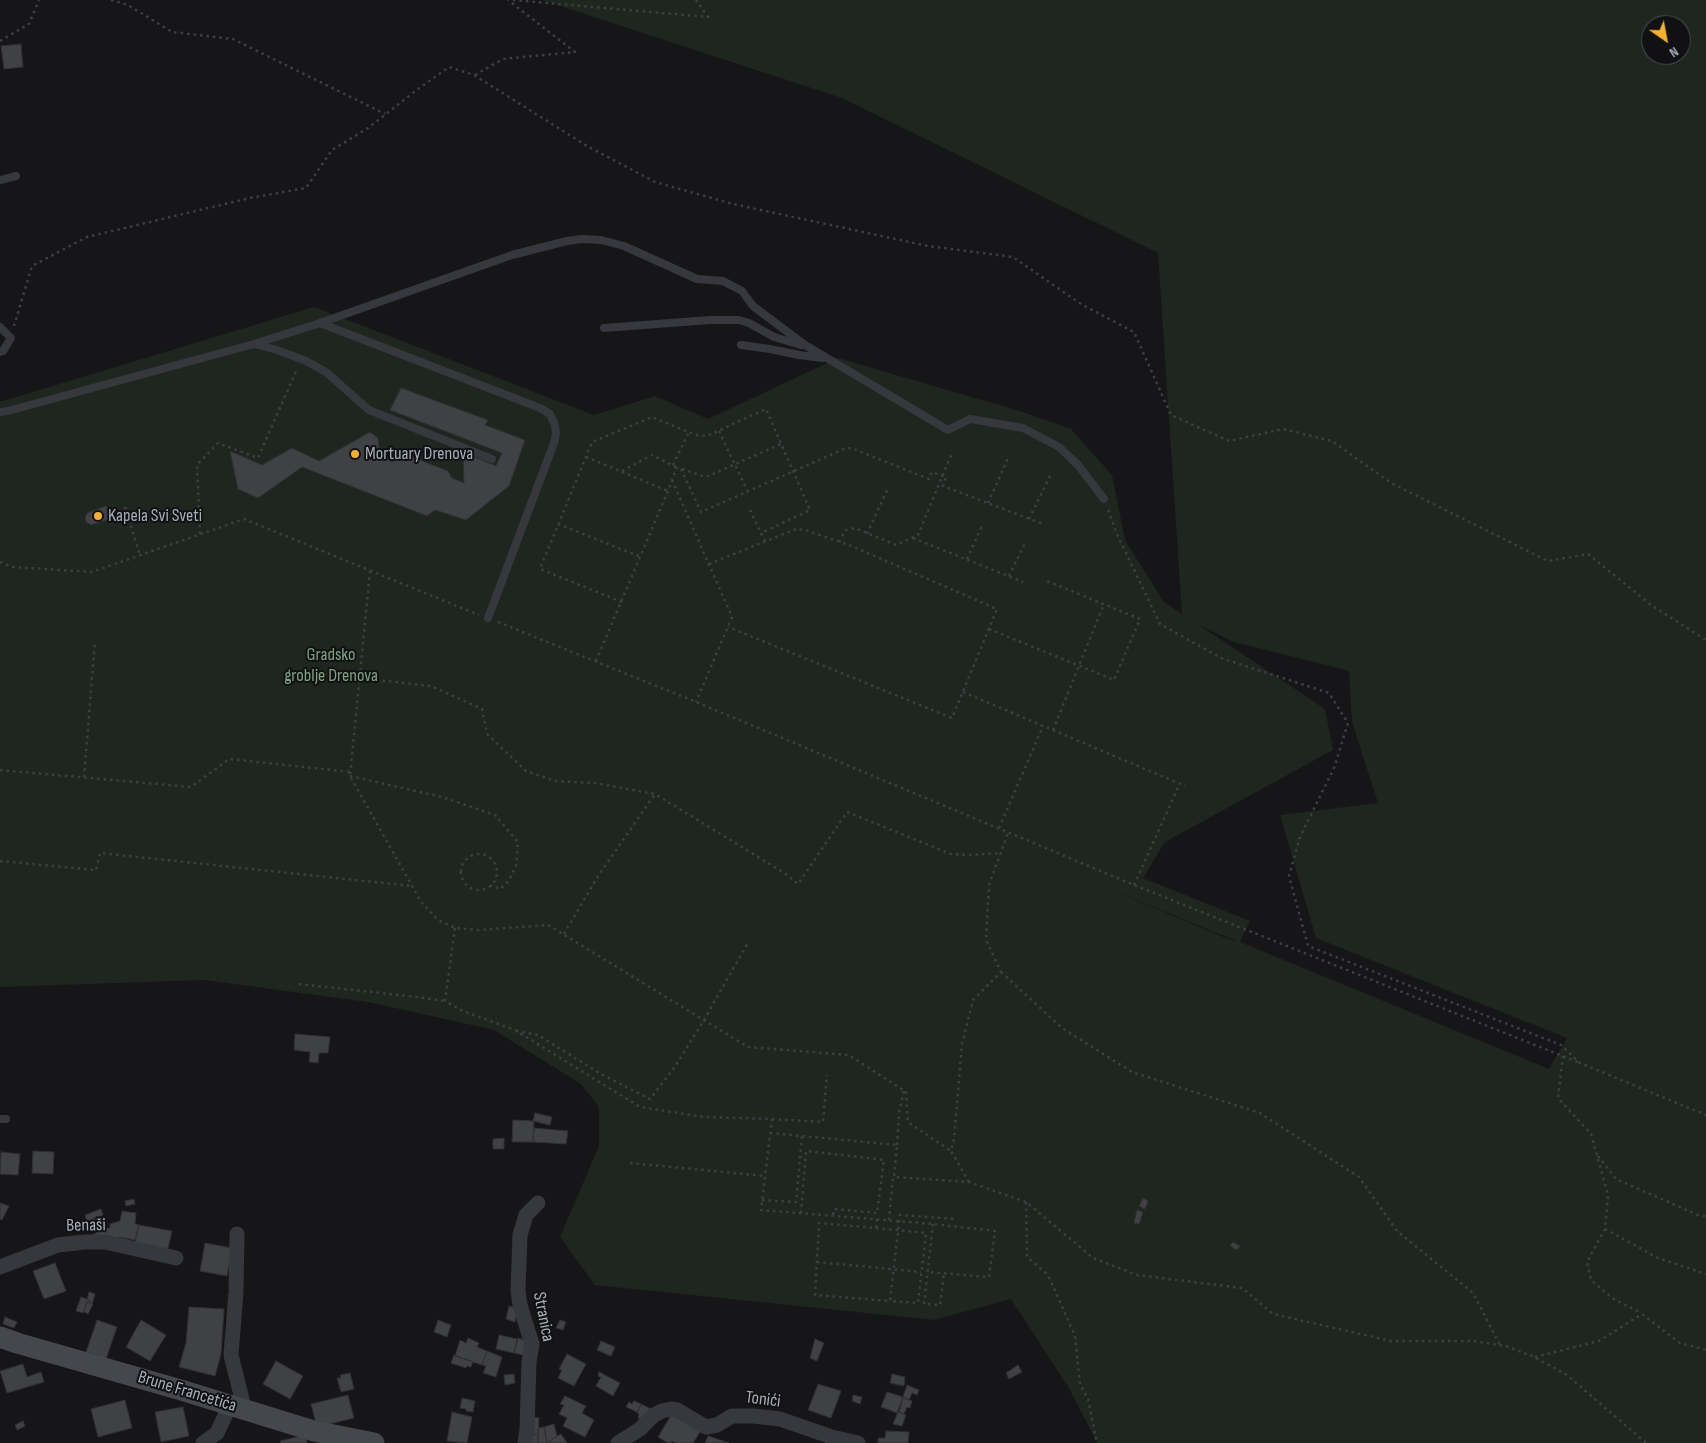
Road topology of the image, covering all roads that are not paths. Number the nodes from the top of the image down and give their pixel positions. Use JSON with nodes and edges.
{"nodes":[{"id":1,"x":16,"y":176,"type":"dead end"},
{"id":2,"x":0,"y":180,"type":"edge"},
{"id":3,"x":320,"y":323,"type":"junction"},
{"id":4,"x":0,"y":327,"type":"edge"},
{"id":5,"x":604,"y":328,"type":"dead end"},
{"id":6,"x":254,"y":344,"type":"junction"},
{"id":7,"x":741,"y":345,"type":"dead end"},
{"id":8,"x":805,"y":346,"type":"junction"},
{"id":9,"x":0,"y":352,"type":"edge"},
{"id":10,"x":827,"y":358,"type":"junction"},
{"id":11,"x":0,"y":412,"type":"edge"},
{"id":12,"x":492,"y":459,"type":"dead end"},
{"id":13,"x":1104,"y":499,"type":"road end"},
{"id":14,"x":488,"y":618,"type":"road end"},
{"id":15,"x":538,"y":1202,"type":"dead end"},
{"id":16,"x":237,"y":1234,"type":"dead end"},
{"id":17,"x":176,"y":1258,"type":"dead end"},
{"id":18,"x":0,"y":1267,"type":"edge"},
{"id":19,"x":0,"y":1337,"type":"edge"},
{"id":20,"x":235,"y":1407,"type":"junction"},
{"id":21,"x":317,"y":1437,"type":"edge"},
{"id":22,"x":218,"y":1438,"type":"edge"},
{"id":23,"x":203,"y":1443,"type":"edge"},
{"id":24,"x":374,"y":1443,"type":"edge"},
{"id":25,"x":525,"y":1443,"type":"edge"},
{"id":26,"x":618,"y":1443,"type":"edge"},
{"id":27,"x":858,"y":1443,"type":"edge"}],
"edges":[{"from":1,"to":2,"type":"lane"},
{"from":3,"to":6,"type":"lane"},
{"from":3,"to":8,"type":"lane"},
{"from":3,"to":14,"type":"lane"},
{"from":4,"to":9,"type":"lane"},
{"from":5,"to":8,"type":"lane"},
{"from":6,"to":11,"type":"lane"},
{"from":6,"to":12,"type":"lane"},
{"from":7,"to":10,"type":"lane"},
{"from":8,"to":10,"type":"lane"},
{"from":10,"to":13,"type":"lane"},
{"from":15,"to":25,"type":"street","name":"Stranica"},
{"from":16,"to":20,"type":"street"},
{"from":17,"to":18,"type":"street","name":"Benaši"},
{"from":19,"to":20,"type":"street","name":"Brune Francetića"},
{"from":20,"to":21,"type":"street","name":"Brune Francetića"},
{"from":20,"to":22,"type":"street"},
{"from":21,"to":24,"type":"street","name":"Brune Francetića"},
{"from":22,"to":23,"type":"street"},
{"from":26,"to":27,"type":"street","name":"Tonići"}]}
